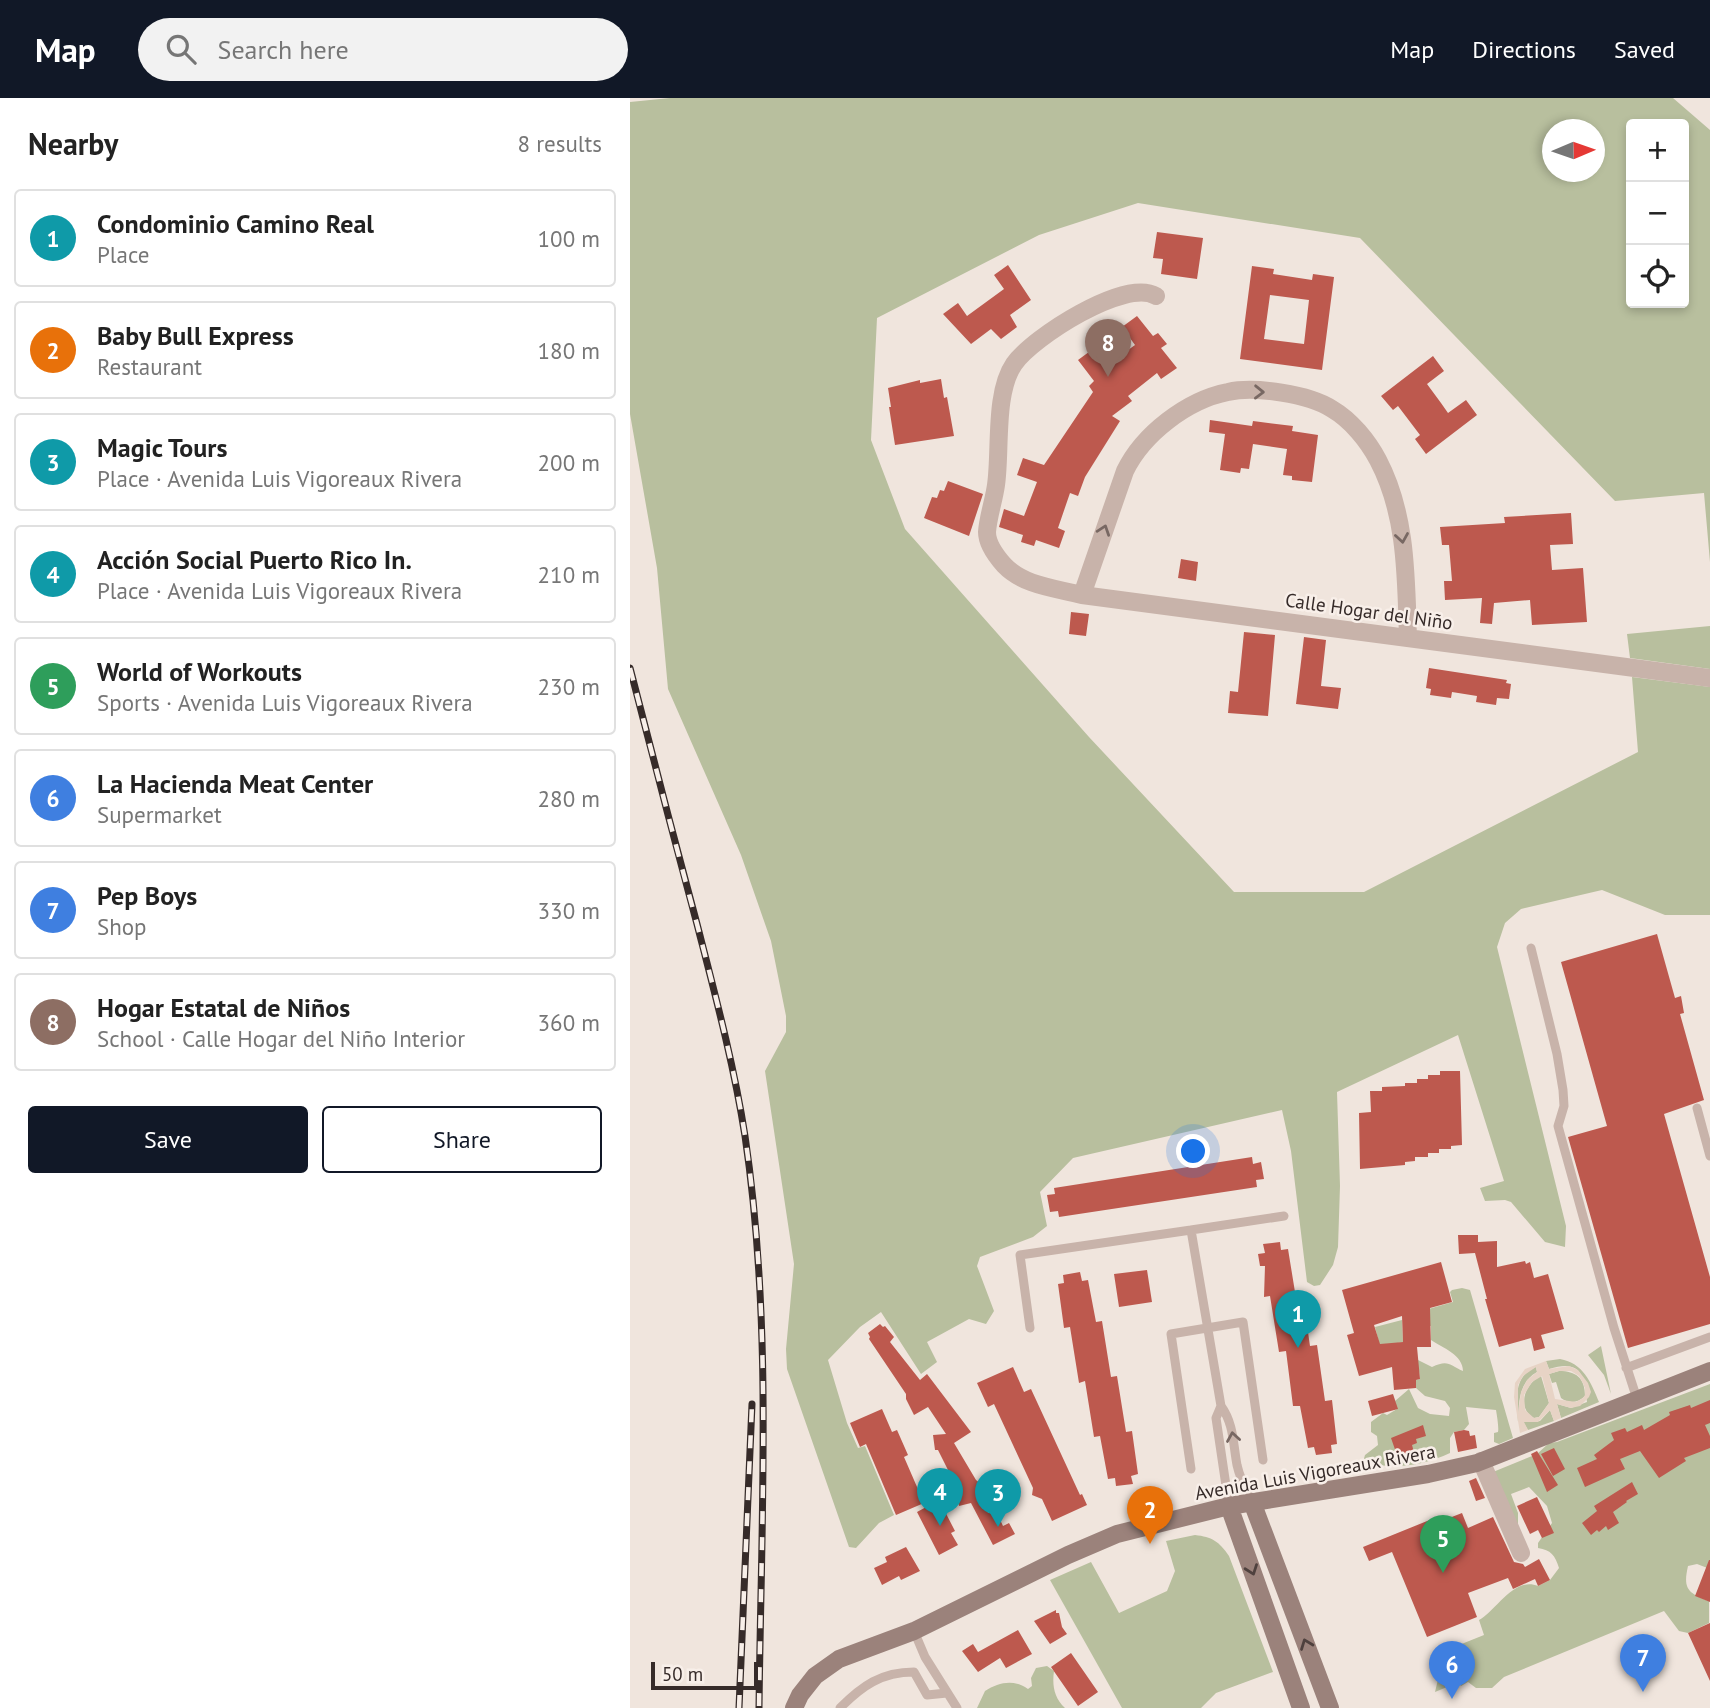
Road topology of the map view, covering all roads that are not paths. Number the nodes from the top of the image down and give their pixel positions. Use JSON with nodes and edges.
{"nodes":[{"id":1,"x":1156,"y":296,"type":"dead end"},
{"id":2,"x":1082,"y":594,"type":"junction"},
{"id":3,"x":1408,"y":638,"type":"junction"},
{"id":4,"x":1710,"y":678,"type":"edge"},
{"id":5,"x":1531,"y":948,"type":"dead end"},
{"id":6,"x":1696,"y":1108,"type":"dead end"},
{"id":7,"x":1710,"y":1156,"type":"edge"},
{"id":8,"x":1284,"y":1216,"type":"dead end"},
{"id":9,"x":1191,"y":1230,"type":"junction"},
{"id":10,"x":1030,"y":1328,"type":"dead end"},
{"id":11,"x":1208,"y":1328,"type":"junction"},
{"id":12,"x":1710,"y":1337,"type":"edge"},
{"id":13,"x":1626,"y":1368,"type":"junction"},
{"id":14,"x":1710,"y":1371,"type":"edge"},
{"id":15,"x":1637,"y":1399,"type":"junction"},
{"id":16,"x":1221,"y":1406,"type":"junction"},
{"id":17,"x":1263,"y":1460,"type":"dead end"},
{"id":18,"x":1481,"y":1461,"type":"junction"},
{"id":19,"x":1191,"y":1469,"type":"dead end"},
{"id":20,"x":1252,"y":1502,"type":"junction"},
{"id":21,"x":1228,"y":1506,"type":"junction"},
{"id":22,"x":1521,"y":1553,"type":"dead end"},
{"id":23,"x":914,"y":1631,"type":"junction"},
{"id":24,"x":947,"y":1693,"type":"junction"},
{"id":25,"x":794,"y":1708,"type":"edge"},
{"id":26,"x":840,"y":1708,"type":"edge"},
{"id":27,"x":957,"y":1708,"type":"edge"},
{"id":28,"x":1301,"y":1708,"type":"edge"},
{"id":29,"x":1330,"y":1708,"type":"edge"}],
"edges":[{"from":1,"to":2,"type":"street","name":"Calle Hogar del Niño"},
{"from":2,"to":3,"type":"street","name":"Calle Hogar del Niño"},
{"from":2,"to":3,"type":"street","one_way":true},
{"from":3,"to":4,"type":"street","name":"Calle Hogar del Niño"},
{"from":5,"to":13,"type":"lane"},
{"from":6,"to":7,"type":"lane"},
{"from":8,"to":9,"type":"lane"},
{"from":9,"to":10,"type":"lane"},
{"from":9,"to":11,"type":"lane"},
{"from":11,"to":16,"type":"lane"},
{"from":11,"to":17,"type":"lane"},
{"from":11,"to":19,"type":"lane"},
{"from":12,"to":13,"type":"lane"},
{"from":13,"to":15,"type":"lane"},
{"from":14,"to":15,"type":"main road","name":"Avenida Luis Vigoreaux Rivera"},
{"from":15,"to":18,"type":"main road","name":"Avenida Luis Vigoreaux Rivera"},
{"from":20,"to":16,"type":"lane","one_way":true},
{"from":16,"to":21,"type":"lane"},
{"from":18,"to":20,"type":"main road","name":"Avenida Luis Vigoreaux Rivera"},
{"from":18,"to":22,"type":"street"},
{"from":20,"to":21,"type":"main road","name":"Avenida Luis Vigoreaux Rivera"},
{"from":29,"to":20,"type":"main road","one_way":true},
{"from":21,"to":23,"type":"main road","name":"Avenida Luis Vigoreaux Rivera"},
{"from":21,"to":28,"type":"main road","one_way":true},
{"from":23,"to":24,"type":"lane"},
{"from":23,"to":25,"type":"main road","name":"Avenida Luis Vigoreaux Rivera"},
{"from":24,"to":26,"type":"lane"},
{"from":24,"to":27,"type":"lane"}]}
